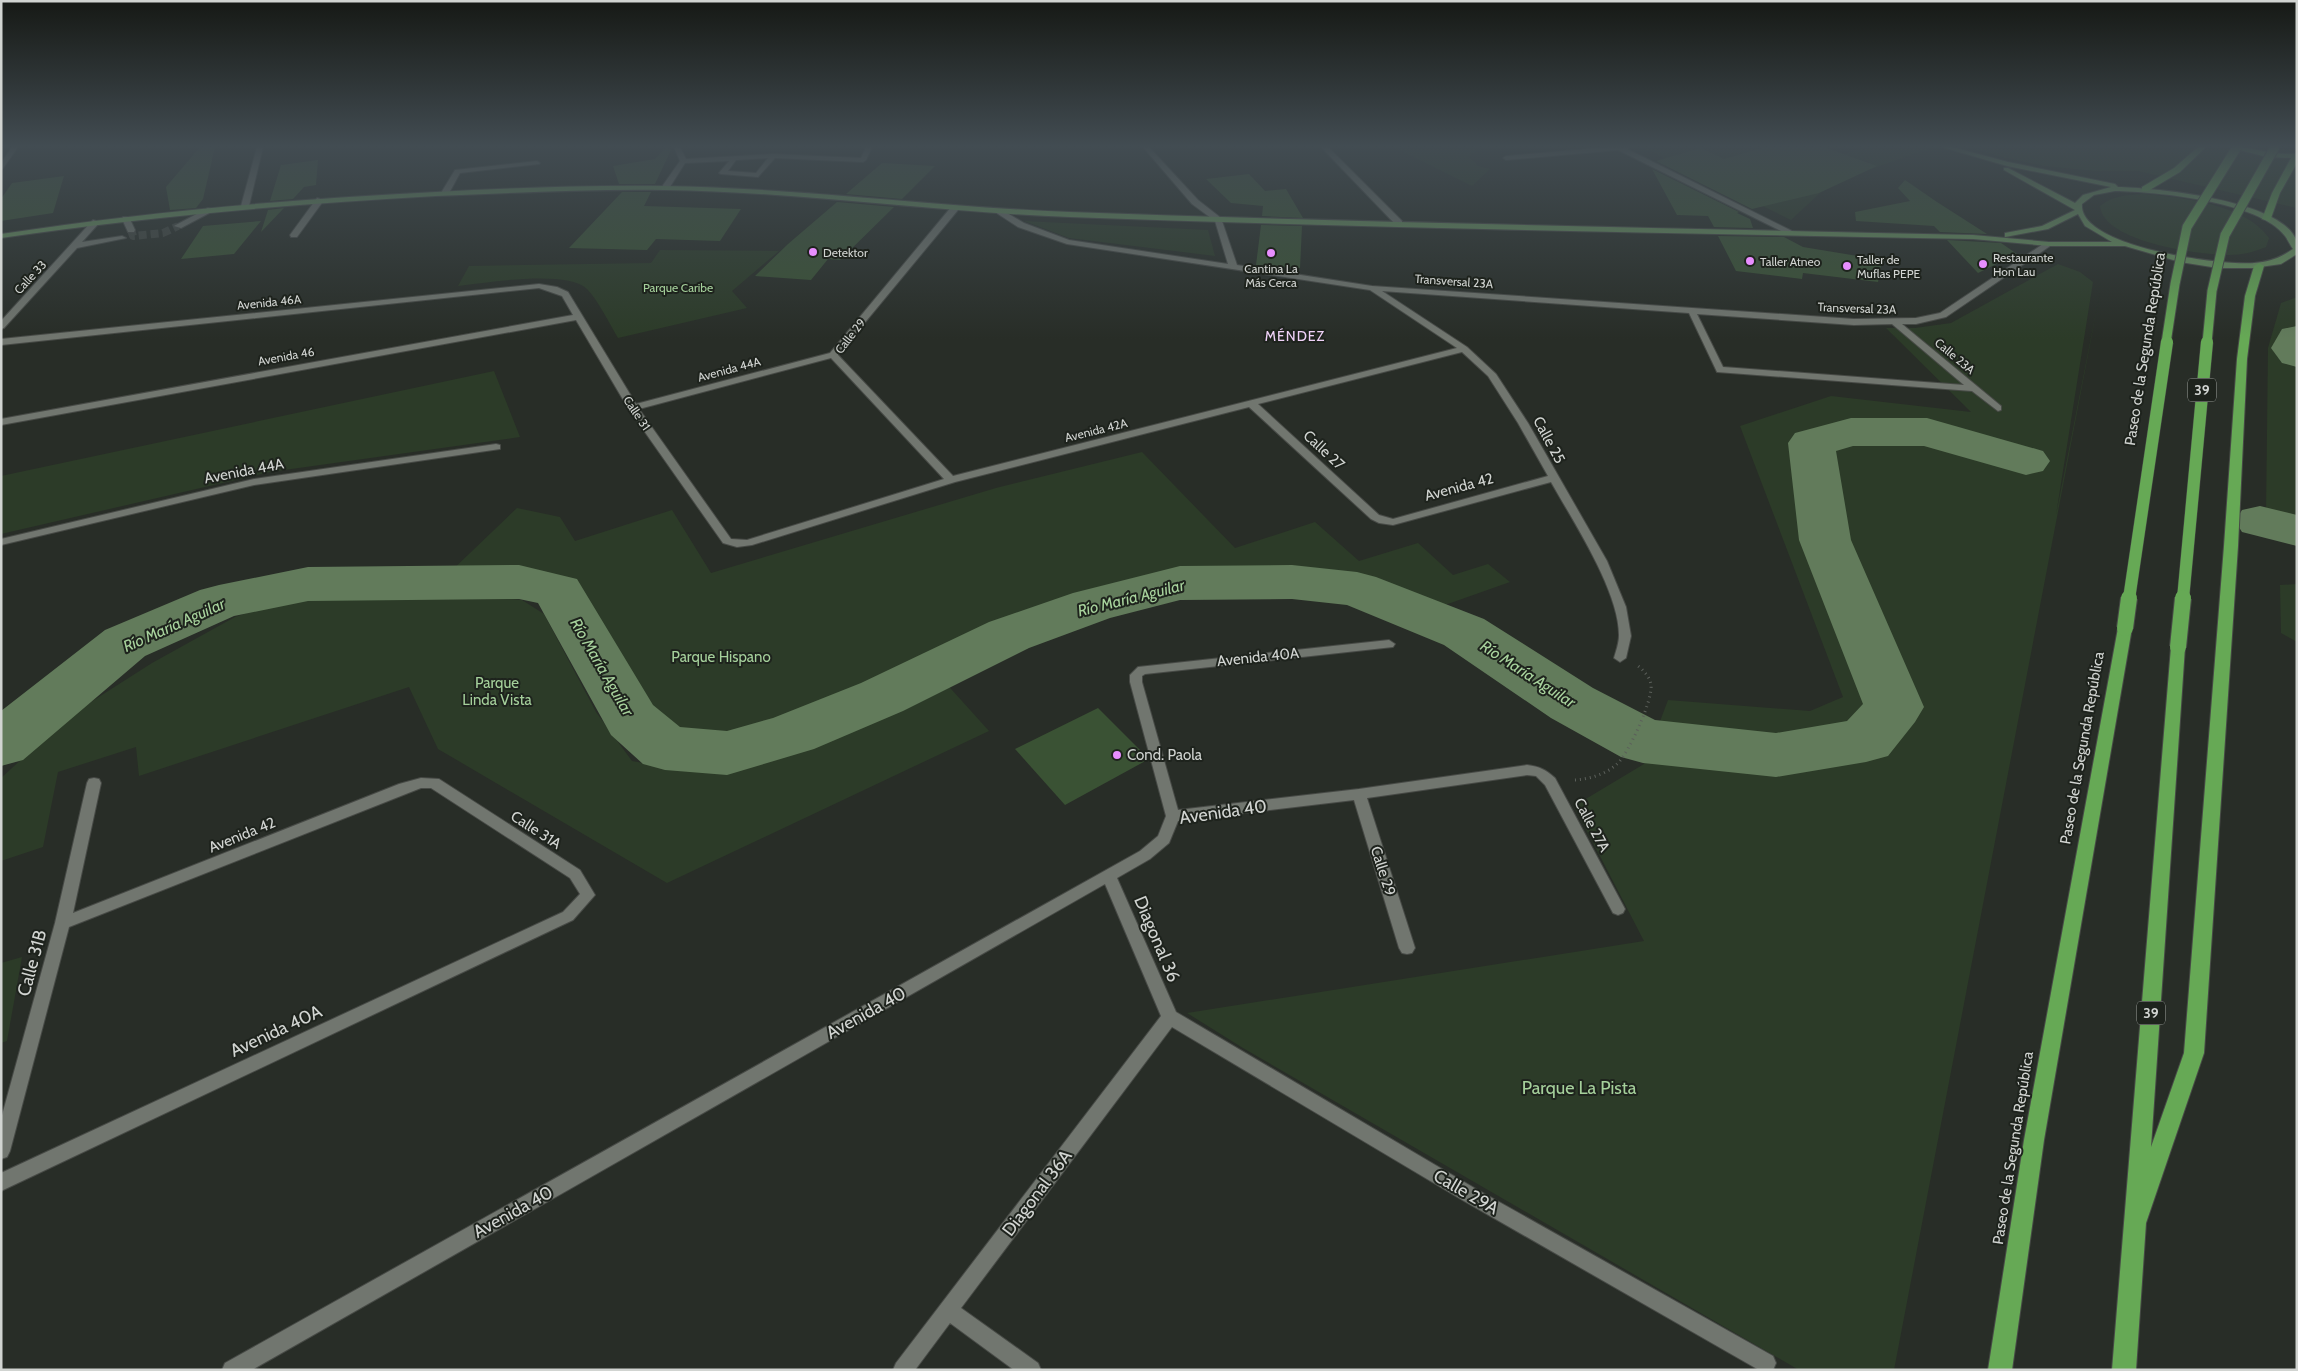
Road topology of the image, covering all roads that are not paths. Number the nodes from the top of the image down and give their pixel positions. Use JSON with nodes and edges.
{"nodes":[{"id":1,"x":202,"y":211,"type":"edge"},
{"id":2,"x":209,"y":211,"type":"edge"},
{"id":3,"x":312,"y":211,"type":"edge"},
{"id":4,"x":953,"y":211,"type":"edge"},
{"id":5,"x":988,"y":211,"type":"edge"},
{"id":6,"x":1206,"y":211,"type":"edge"},
{"id":7,"x":1388,"y":211,"type":"edge"},
{"id":8,"x":1747,"y":211,"type":"edge"},
{"id":9,"x":2076,"y":211,"type":"edge"},
{"id":10,"x":2079,"y":211,"type":"edge"},
{"id":11,"x":2197,"y":211,"type":"edge"},
{"id":12,"x":2239,"y":211,"type":"edge"},
{"id":13,"x":2248,"y":211,"type":"edge"},
{"id":14,"x":2273,"y":211,"type":"edge"},
{"id":15,"x":999,"y":212,"type":"junction"},
{"id":16,"x":126,"y":219,"type":"junction"},
{"id":17,"x":1218,"y":220,"type":"junction"},
{"id":18,"x":2271,"y":221,"type":"junction"},
{"id":19,"x":96,"y":222,"type":"junction"},
{"id":20,"x":1400,"y":223,"type":"junction"},
{"id":21,"x":178,"y":226,"type":"tunnel mouth"},
{"id":22,"x":131,"y":230,"type":"dead end"},
{"id":23,"x":2297,"y":230,"type":"edge"},
{"id":24,"x":1792,"y":233,"type":"junction"},
{"id":25,"x":294,"y":235,"type":"dead end"},
{"id":26,"x":1,"y":236,"type":"edge"},
{"id":27,"x":1973,"y":237,"type":"junction"},
{"id":28,"x":122,"y":238,"type":"tunnel mouth"},
{"id":29,"x":2049,"y":244,"type":"junction"},
{"id":30,"x":2125,"y":244,"type":"junction"},
{"id":31,"x":74,"y":246,"type":"junction"},
{"id":32,"x":2288,"y":265,"type":"dead end"},
{"id":33,"x":1233,"y":266,"type":"junction"},
{"id":34,"x":2262,"y":266,"type":"junction"},
{"id":35,"x":539,"y":286,"type":"joint"},
{"id":36,"x":1372,"y":288,"type":"junction"},
{"id":37,"x":1692,"y":311,"type":"junction"},
{"id":38,"x":576,"y":317,"type":"junction"},
{"id":39,"x":1895,"y":322,"type":"junction"},
{"id":40,"x":1,"y":326,"type":"edge"},
{"id":41,"x":1,"y":342,"type":"edge"},
{"id":42,"x":1464,"y":349,"type":"junction"},
{"id":43,"x":833,"y":355,"type":"junction"},
{"id":44,"x":1974,"y":388,"type":"junction"},
{"id":45,"x":1252,"y":404,"type":"junction"},
{"id":46,"x":632,"y":408,"type":"junction"},
{"id":47,"x":1998,"y":408,"type":"dead end"},
{"id":48,"x":1,"y":422,"type":"edge"},
{"id":49,"x":496,"y":447,"type":"dead end"},
{"id":50,"x":1552,"y":478,"type":"junction"},
{"id":51,"x":951,"y":480,"type":"junction"},
{"id":52,"x":1375,"y":518,"type":"joint"},
{"id":53,"x":1,"y":542,"type":"edge"},
{"id":54,"x":737,"y":544,"type":"joint"},
{"id":55,"x":1388,"y":644,"type":"dead end"},
{"id":56,"x":1620,"y":658,"type":"road end"},
{"id":57,"x":1550,"y":782,"type":"joint"},
{"id":58,"x":94,"y":783,"type":"dead end"},
{"id":59,"x":434,"y":783,"type":"joint"},
{"id":60,"x":1359,"y":794,"type":"junction"},
{"id":61,"x":1173,"y":816,"type":"junction"},
{"id":62,"x":1110,"y":876,"type":"junction"},
{"id":63,"x":1618,"y":909,"type":"dead end"},
{"id":64,"x":568,"y":916,"type":"joint"},
{"id":65,"x":64,"y":923,"type":"junction"},
{"id":66,"x":1407,"y":948,"type":"dead end"},
{"id":67,"x":1170,"y":1017,"type":"junction"},
{"id":68,"x":1,"y":1151,"type":"edge"},
{"id":69,"x":1,"y":1182,"type":"edge"},
{"id":70,"x":2134,"y":1226,"type":"junction"},
{"id":71,"x":949,"y":1311,"type":"junction"},
{"id":72,"x":1766,"y":1363,"type":"dead end"},
{"id":73,"x":232,"y":1370,"type":"edge"},
{"id":74,"x":903,"y":1370,"type":"edge"},
{"id":75,"x":1031,"y":1370,"type":"edge"},
{"id":76,"x":2000,"y":1370,"type":"edge"},
{"id":77,"x":2124,"y":1370,"type":"edge"}],
"edges":[{"from":1,"to":16,"type":"main road"},
{"from":2,"to":21,"type":"street"},
{"from":3,"to":25,"type":"street"},
{"from":4,"to":43,"type":"street","name":"Calle 29"},
{"from":5,"to":15,"type":"main road"},
{"from":6,"to":17,"type":"street"},
{"from":7,"to":20,"type":"street"},
{"from":8,"to":24,"type":"street"},
{"from":9,"to":27,"type":"main road"},
{"from":10,"to":30,"type":"main road"},
{"from":11,"to":76,"type":"highway","name":"Paseo de la Segunda República","bridge":true},
{"from":12,"to":70,"type":"highway","number":"39","bridge":true},
{"from":13,"to":18,"type":"main road"},
{"from":14,"to":18,"type":"highway"},
{"from":15,"to":17,"type":"main road"},
{"from":15,"to":33,"type":"street","name":"Transversal 23A"},
{"from":16,"to":19,"type":"main road"},
{"from":16,"to":22,"type":"street"},
{"from":17,"to":20,"type":"main road"},
{"from":17,"to":33,"type":"street"},
{"from":18,"to":23,"type":"main road"},
{"from":18,"to":34,"type":"main road"},
{"from":19,"to":26,"type":"main road"},
{"from":19,"to":31,"type":"street","name":"Calle 33"},
{"from":20,"to":24,"type":"main road"},
{"from":24,"to":27,"type":"main road"},
{"from":27,"to":29,"type":"main road"},
{"from":28,"to":31,"type":"street"},
{"from":29,"to":30,"type":"main road"},
{"from":29,"to":39,"type":"street","name":"Transversal 23A"},
{"from":30,"to":34,"type":"main road"},
{"from":31,"to":40,"type":"street","name":"Calle 33"},
{"from":32,"to":34,"type":"main road"},
{"from":33,"to":36,"type":"street","name":"Transversal 23A"},
{"from":34,"to":70,"type":"highway"},
{"from":35,"to":38,"type":"street","name":"Calle 31"},
{"from":35,"to":41,"type":"street","name":"Avenida 46A"},
{"from":36,"to":37,"type":"street","name":"Transversal 23A"},
{"from":36,"to":42,"type":"street","name":"Calle 25"},
{"from":37,"to":39,"type":"street","name":"Transversal 23A"},
{"from":37,"to":44,"type":"street"},
{"from":38,"to":46,"type":"street","name":"Calle 31"},
{"from":38,"to":48,"type":"street","name":"Avenida 46"},
{"from":39,"to":44,"type":"street","name":"Calle 23A"},
{"from":42,"to":45,"type":"street","name":"Avenida 42A"},
{"from":42,"to":50,"type":"street","name":"Calle 25"},
{"from":43,"to":46,"type":"street","name":"Avenida 44A"},
{"from":43,"to":51,"type":"street","name":"Calle 29"},
{"from":44,"to":47,"type":"street","name":"Calle 23A"},
{"from":45,"to":51,"type":"street","name":"Avenida 42A"},
{"from":45,"to":52,"type":"street","name":"Calle 27"},
{"from":46,"to":54,"type":"street","name":"Calle 31"},
{"from":49,"to":53,"type":"street","name":"Avenida 44A"},
{"from":50,"to":52,"type":"street","name":"Avenida 42"},
{"from":50,"to":56,"type":"street","name":"Calle 25"},
{"from":51,"to":54,"type":"street","name":"Avenida 42A"},
{"from":55,"to":61,"type":"street","name":"Avenida 40A"},
{"from":57,"to":60,"type":"street","name":"Avenida 40"},
{"from":57,"to":63,"type":"street","name":"Calle 27A"},
{"from":58,"to":65,"type":"street","name":"Calle 31B"},
{"from":59,"to":64,"type":"street","name":"Calle 31A"},
{"from":59,"to":65,"type":"street","name":"Avenida 42"},
{"from":60,"to":61,"type":"street","name":"Avenida 40"},
{"from":60,"to":66,"type":"street","name":"Calle 29"},
{"from":61,"to":62,"type":"street","name":"Avenida 40"},
{"from":62,"to":67,"type":"street","name":"Diagonal 36"},
{"from":62,"to":73,"type":"street","name":"Avenida 40"},
{"from":64,"to":69,"type":"street","name":"Avenida 40A"},
{"from":65,"to":68,"type":"street","name":"Calle 31B"},
{"from":67,"to":71,"type":"street","name":"Diagonal 36A"},
{"from":67,"to":72,"type":"street","name":"Calle 29A"},
{"from":70,"to":77,"type":"highway","number":"39"},
{"from":71,"to":74,"type":"street","name":"Diagonal 36A"},
{"from":71,"to":75,"type":"street"}]}
